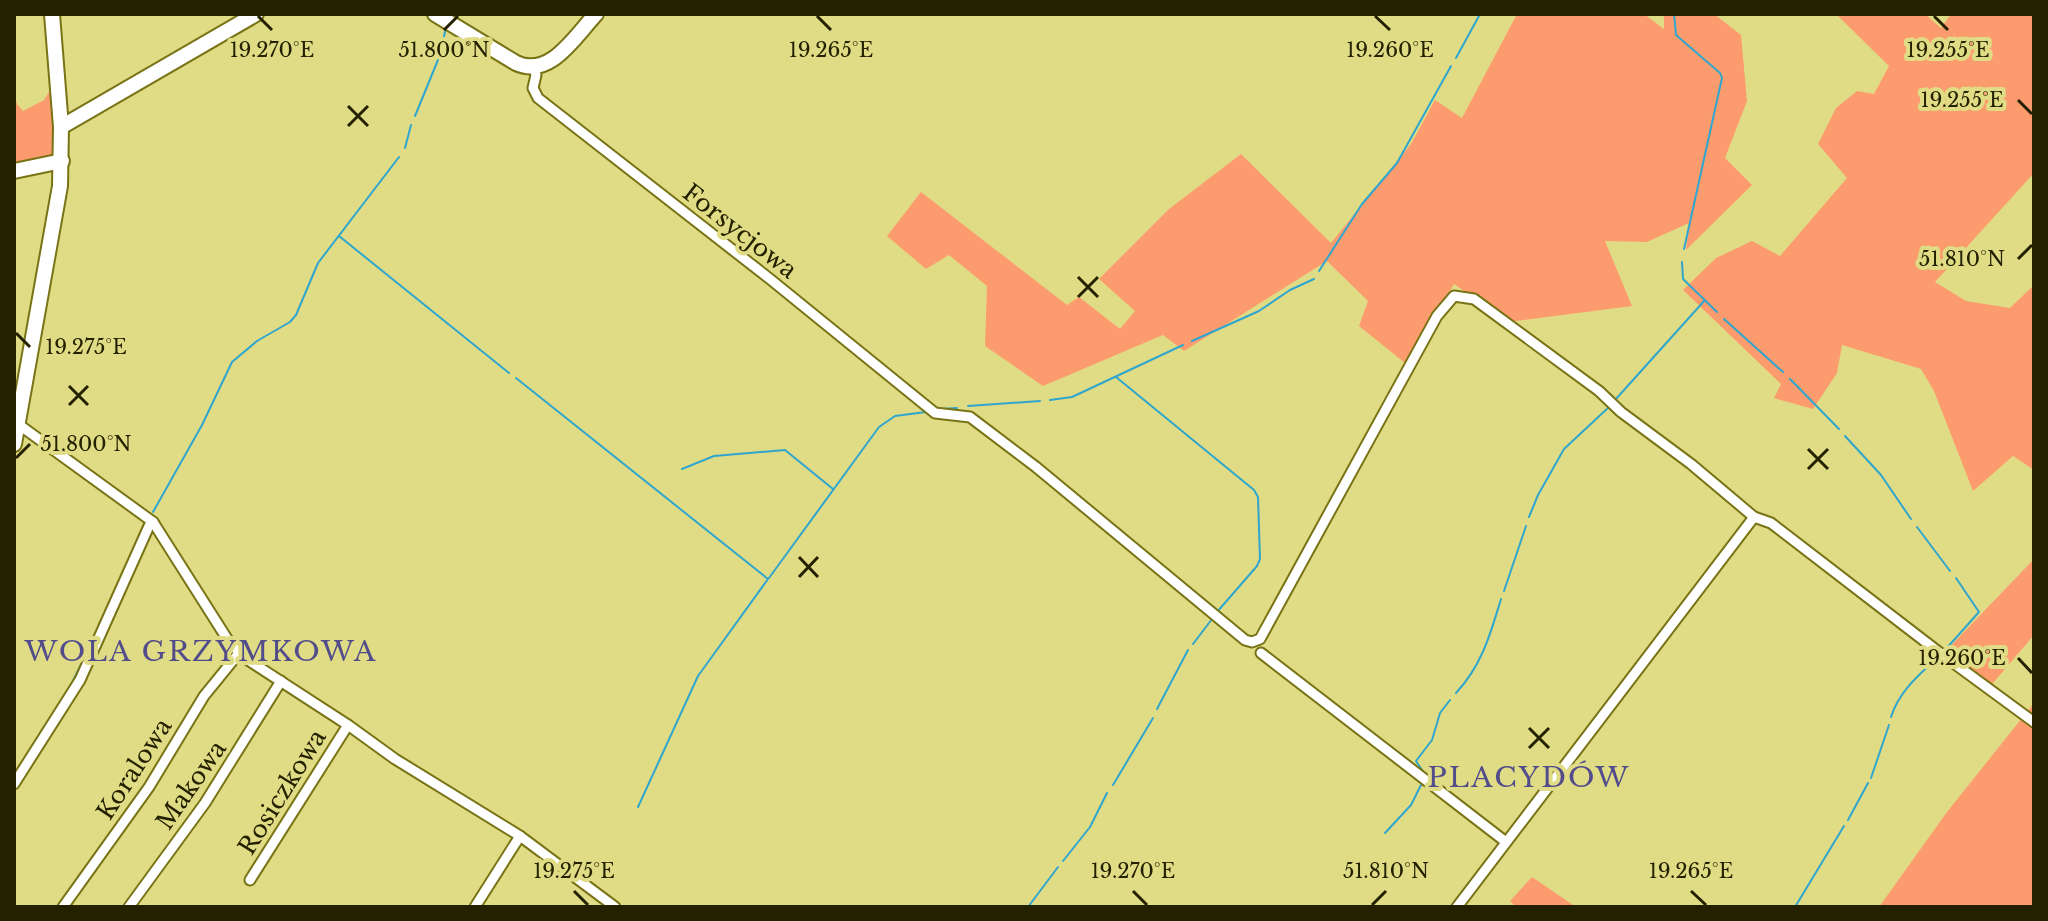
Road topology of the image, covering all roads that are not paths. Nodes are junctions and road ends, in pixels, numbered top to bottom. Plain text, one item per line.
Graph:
1 (52, 14) edge
2 (256, 14) edge
3 (435, 14) edge
4 (596, 14) edge
5 (534, 68) junction
6 (61, 127) junction
7 (62, 161) junction
8 (14, 171) edge
9 (18, 424) junction
10 (14, 444) edge
11 (1754, 517) junction
12 (153, 522) junction
13 (239, 653) junction
14 (1261, 653) dead end
15 (281, 681) junction
16 (2034, 722) edge
17 (348, 725) junction
18 (14, 784) edge
19 (520, 836) junction
20 (1506, 842) junction
21 (250, 880) dead end
22 (63, 907) edge
23 (129, 907) edge
24 (475, 907) edge
25 (615, 907) edge
26 (1457, 907) edge

1 - 6 street
2 - 6 street
3 - 5 street
4 - 5 street
5 - 11 street, Forsycjowa
6 - 7 street
7 - 8 street
7 - 9 street
9 - 10 street
9 - 12 street
11 - 16 street
11 - 20 street
12 - 13 street
12 - 18 street
13 - 15 street
13 - 22 street, Koralowa
14 - 20 street
15 - 17 street
15 - 23 street, Makowa
17 - 19 street
17 - 21 street, Rosiczkowa
19 - 24 street
19 - 25 street
20 - 26 street

